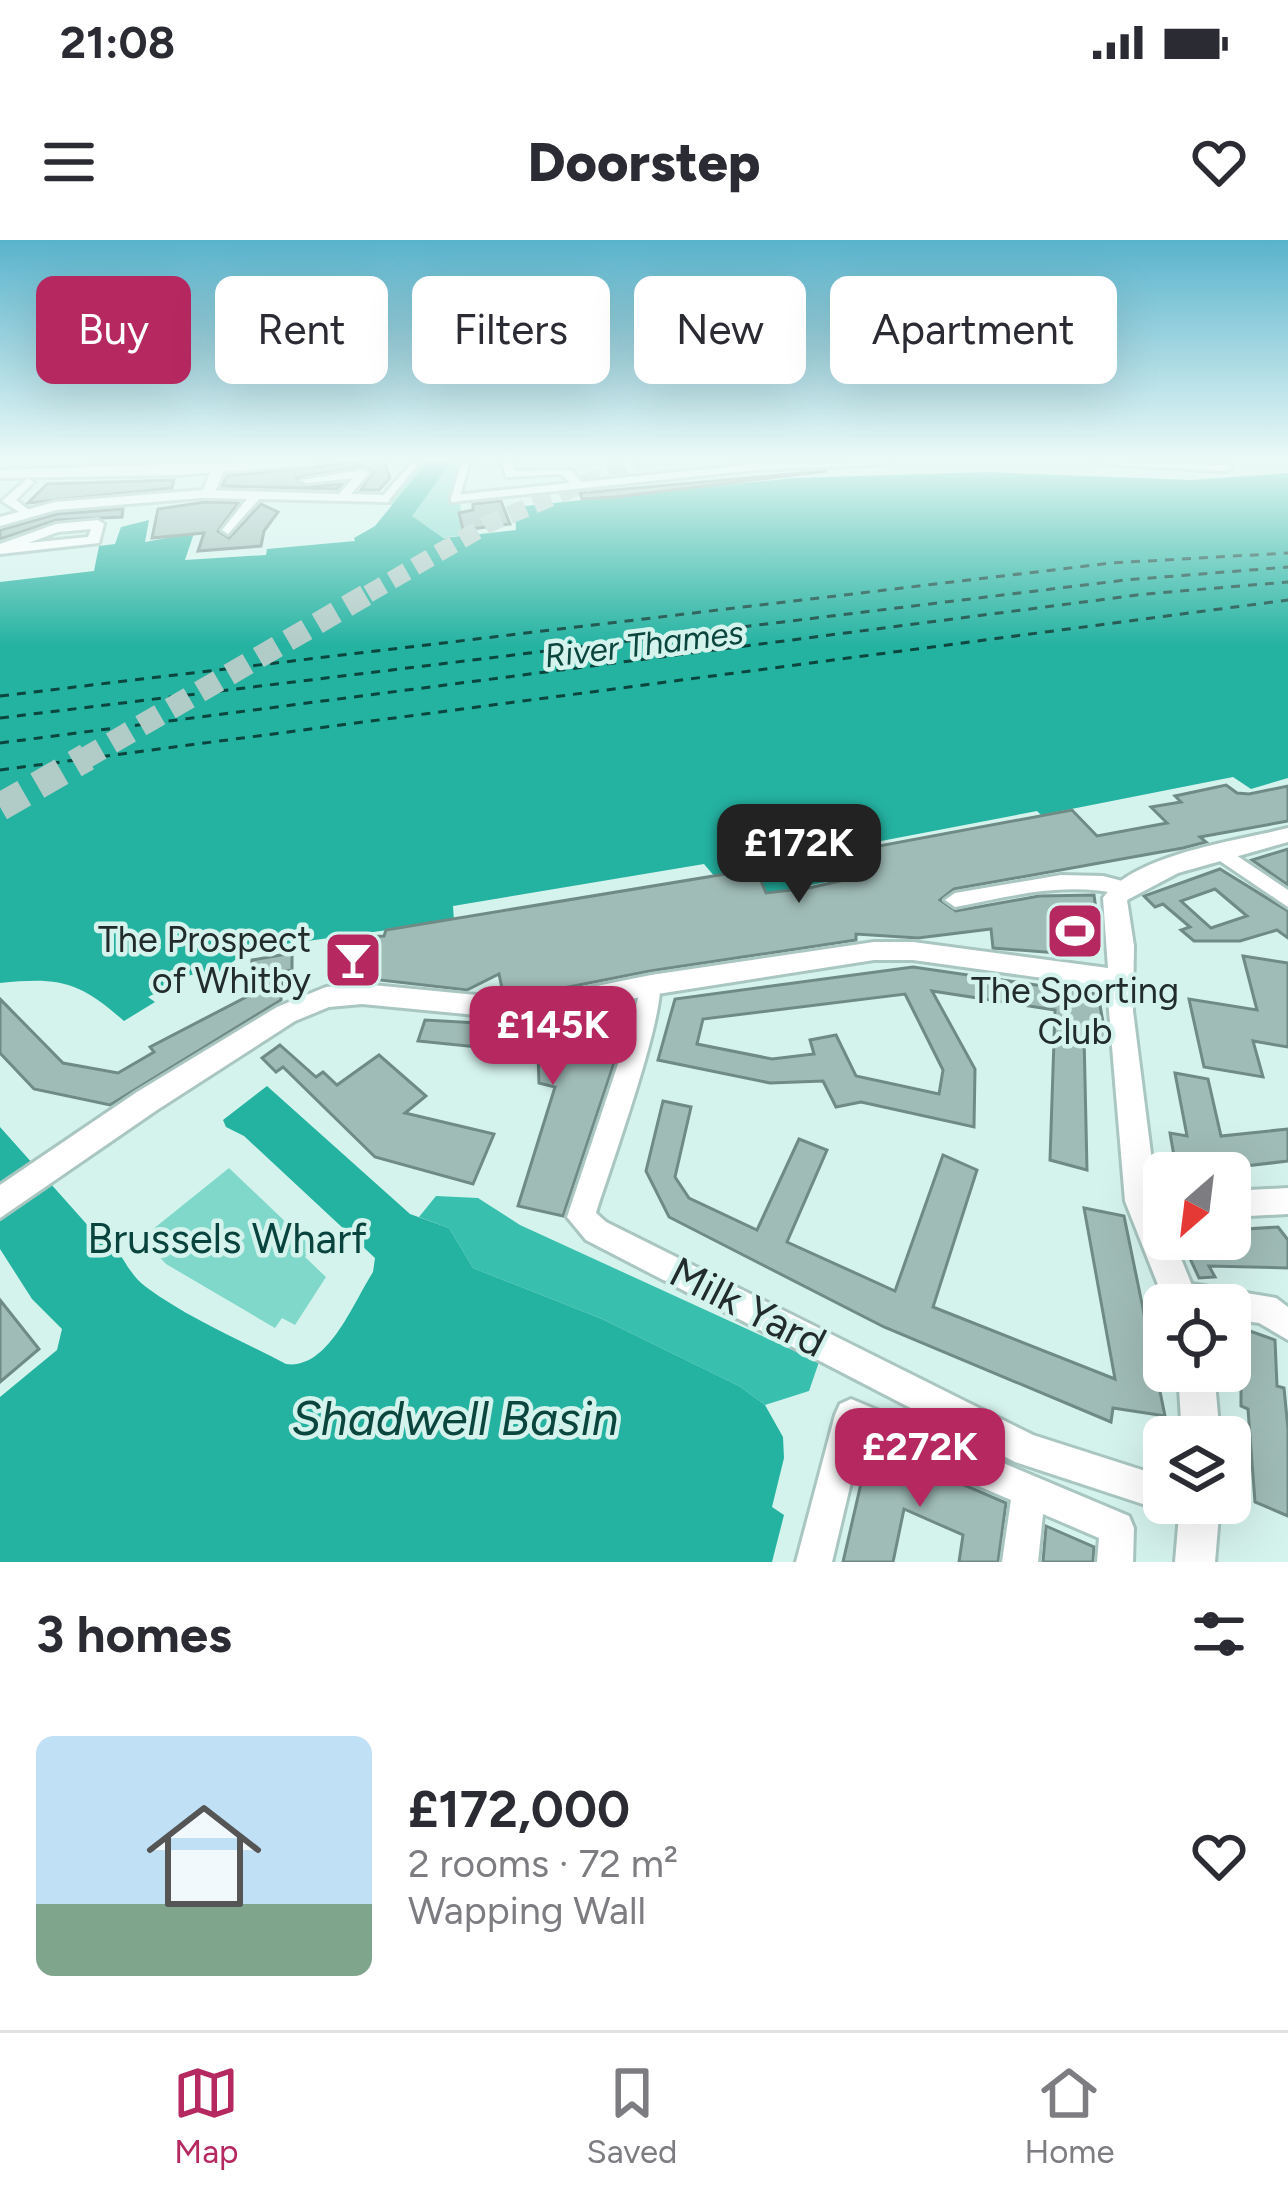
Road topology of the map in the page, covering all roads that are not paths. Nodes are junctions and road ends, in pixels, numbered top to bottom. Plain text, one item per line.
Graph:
1 (111, 523) edge
2 (234, 523) edge
3 (228, 530) dead end
4 (0, 550) edge
5 (1288, 836) edge
6 (1224, 854) junction
7 (1123, 888) junction
8 (956, 900) dead end
9 (1288, 900) edge
10 (1119, 979) junction
11 (651, 985) junction
12 (1145, 1152) edge
13 (1288, 1202) edge
14 (0, 1203) edge
15 (1251, 1203) edge
16 (1251, 1308) edge
17 (1288, 1325) edge
18 (1143, 1487) edge
19 (1029, 1490) junction
20 (1195, 1524) edge
21 (1203, 1558) edge
22 (814, 1562) edge
23 (1020, 1562) edge
24 (1115, 1562) edge

1 - 4 street
2 - 3 street
5 - 6 street
6 - 7 street
6 - 9 street
7 - 8 street
7 - 10 street
10 - 11 street
10 - 12 street
11 - 14 street
11 - 18 street, Milk Yard
13 - 15 street
16 - 17 street
19 - 22 street
19 - 23 street
19 - 24 street
20 - 21 street

